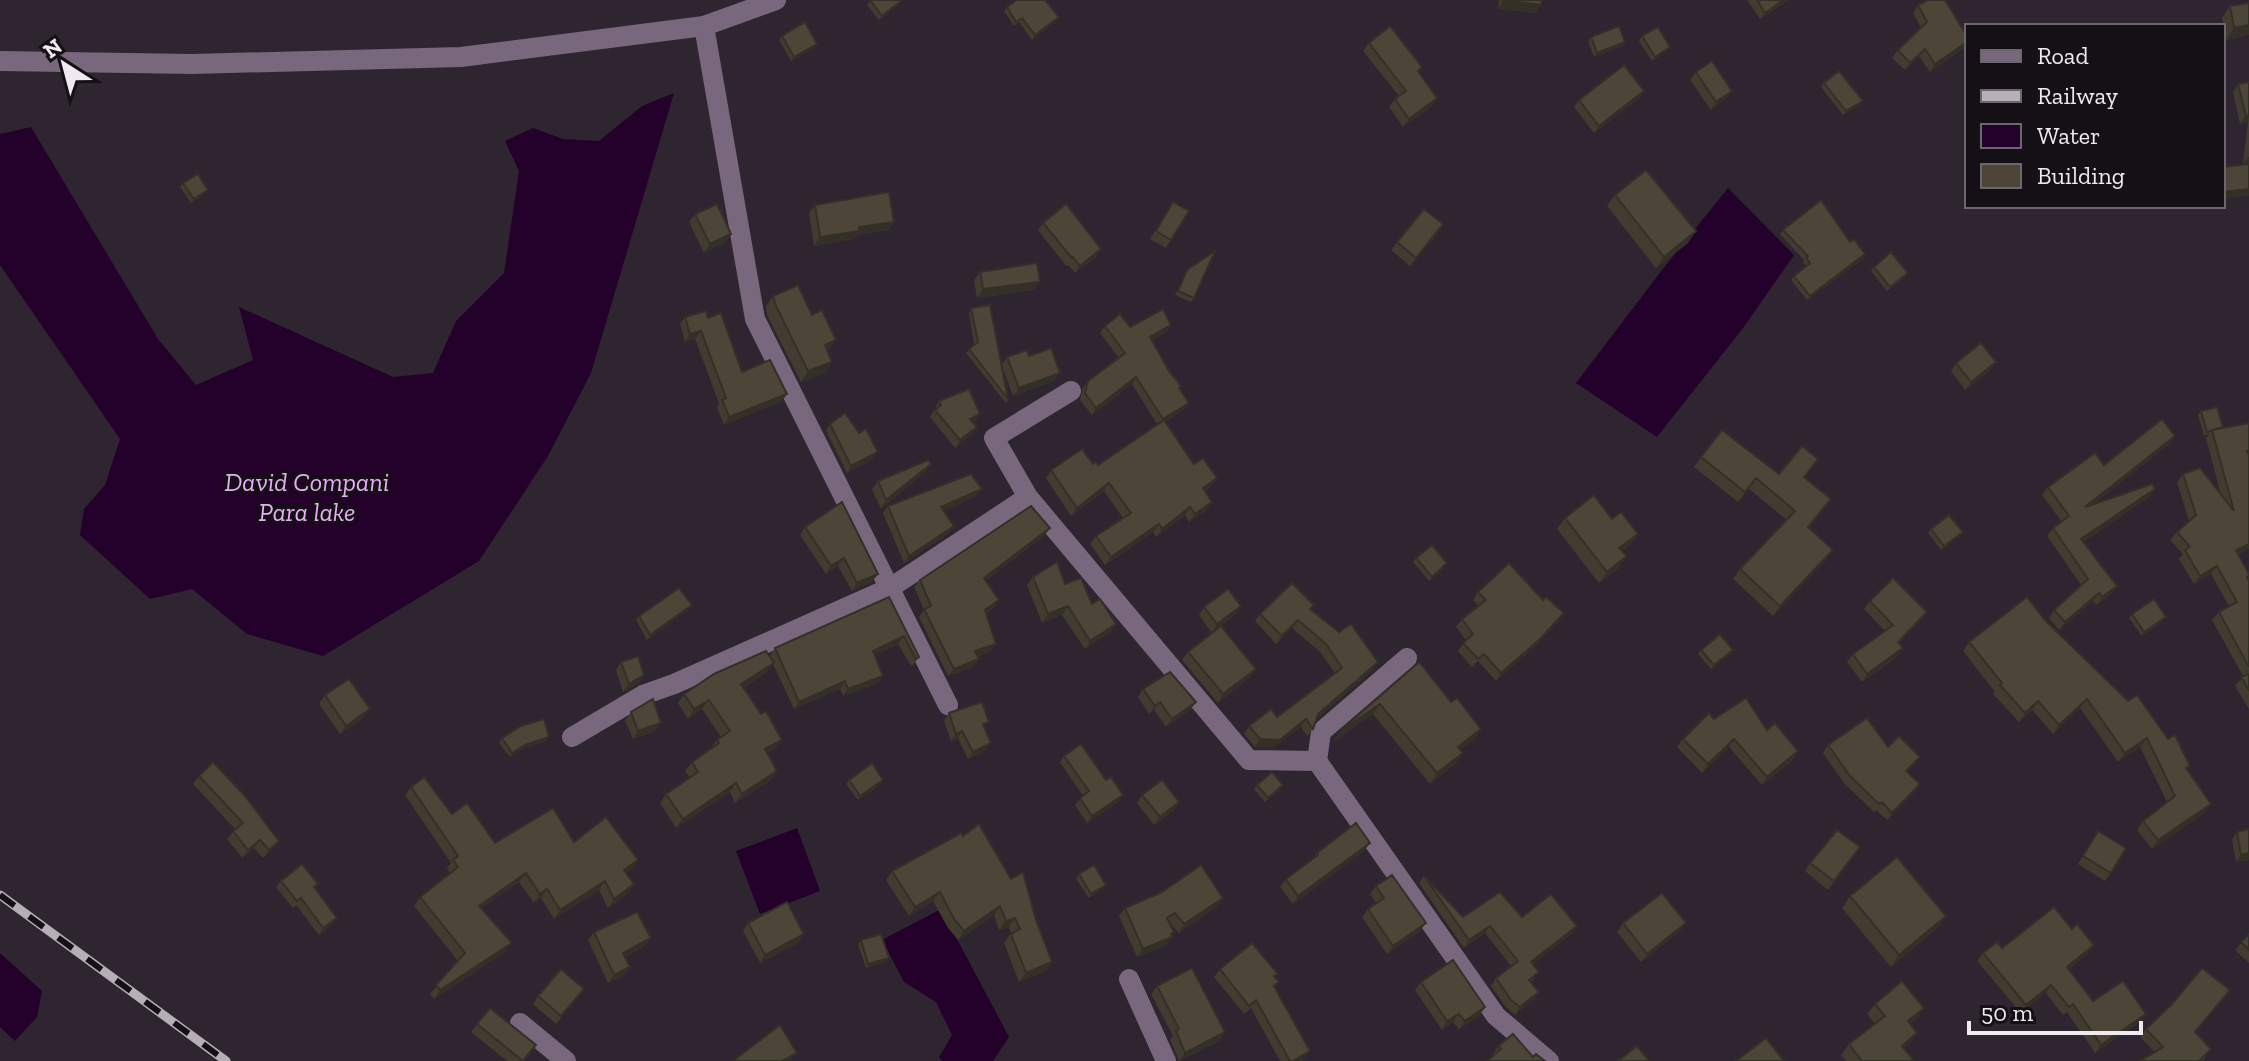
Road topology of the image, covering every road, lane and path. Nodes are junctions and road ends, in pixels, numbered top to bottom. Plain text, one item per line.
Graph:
1 (776, 0) edge
2 (704, 26) junction
3 (0, 61) edge
4 (1071, 391) dead end
5 (1028, 497) junction
6 (890, 588) junction
7 (1407, 658) dead end
8 (948, 705) dead end
9 (572, 737) dead end
10 (1317, 761) junction
11 (1129, 979) dead end
12 (520, 1023) dead end
13 (566, 1061) edge
14 (1166, 1061) edge
15 (1549, 1061) edge

1 - 2 street
2 - 3 street
2 - 6 street
4 - 5 street
5 - 6 street
5 - 10 street
6 - 8 street
6 - 9 street
7 - 10 street
10 - 15 street
11 - 14 street
12 - 13 street

